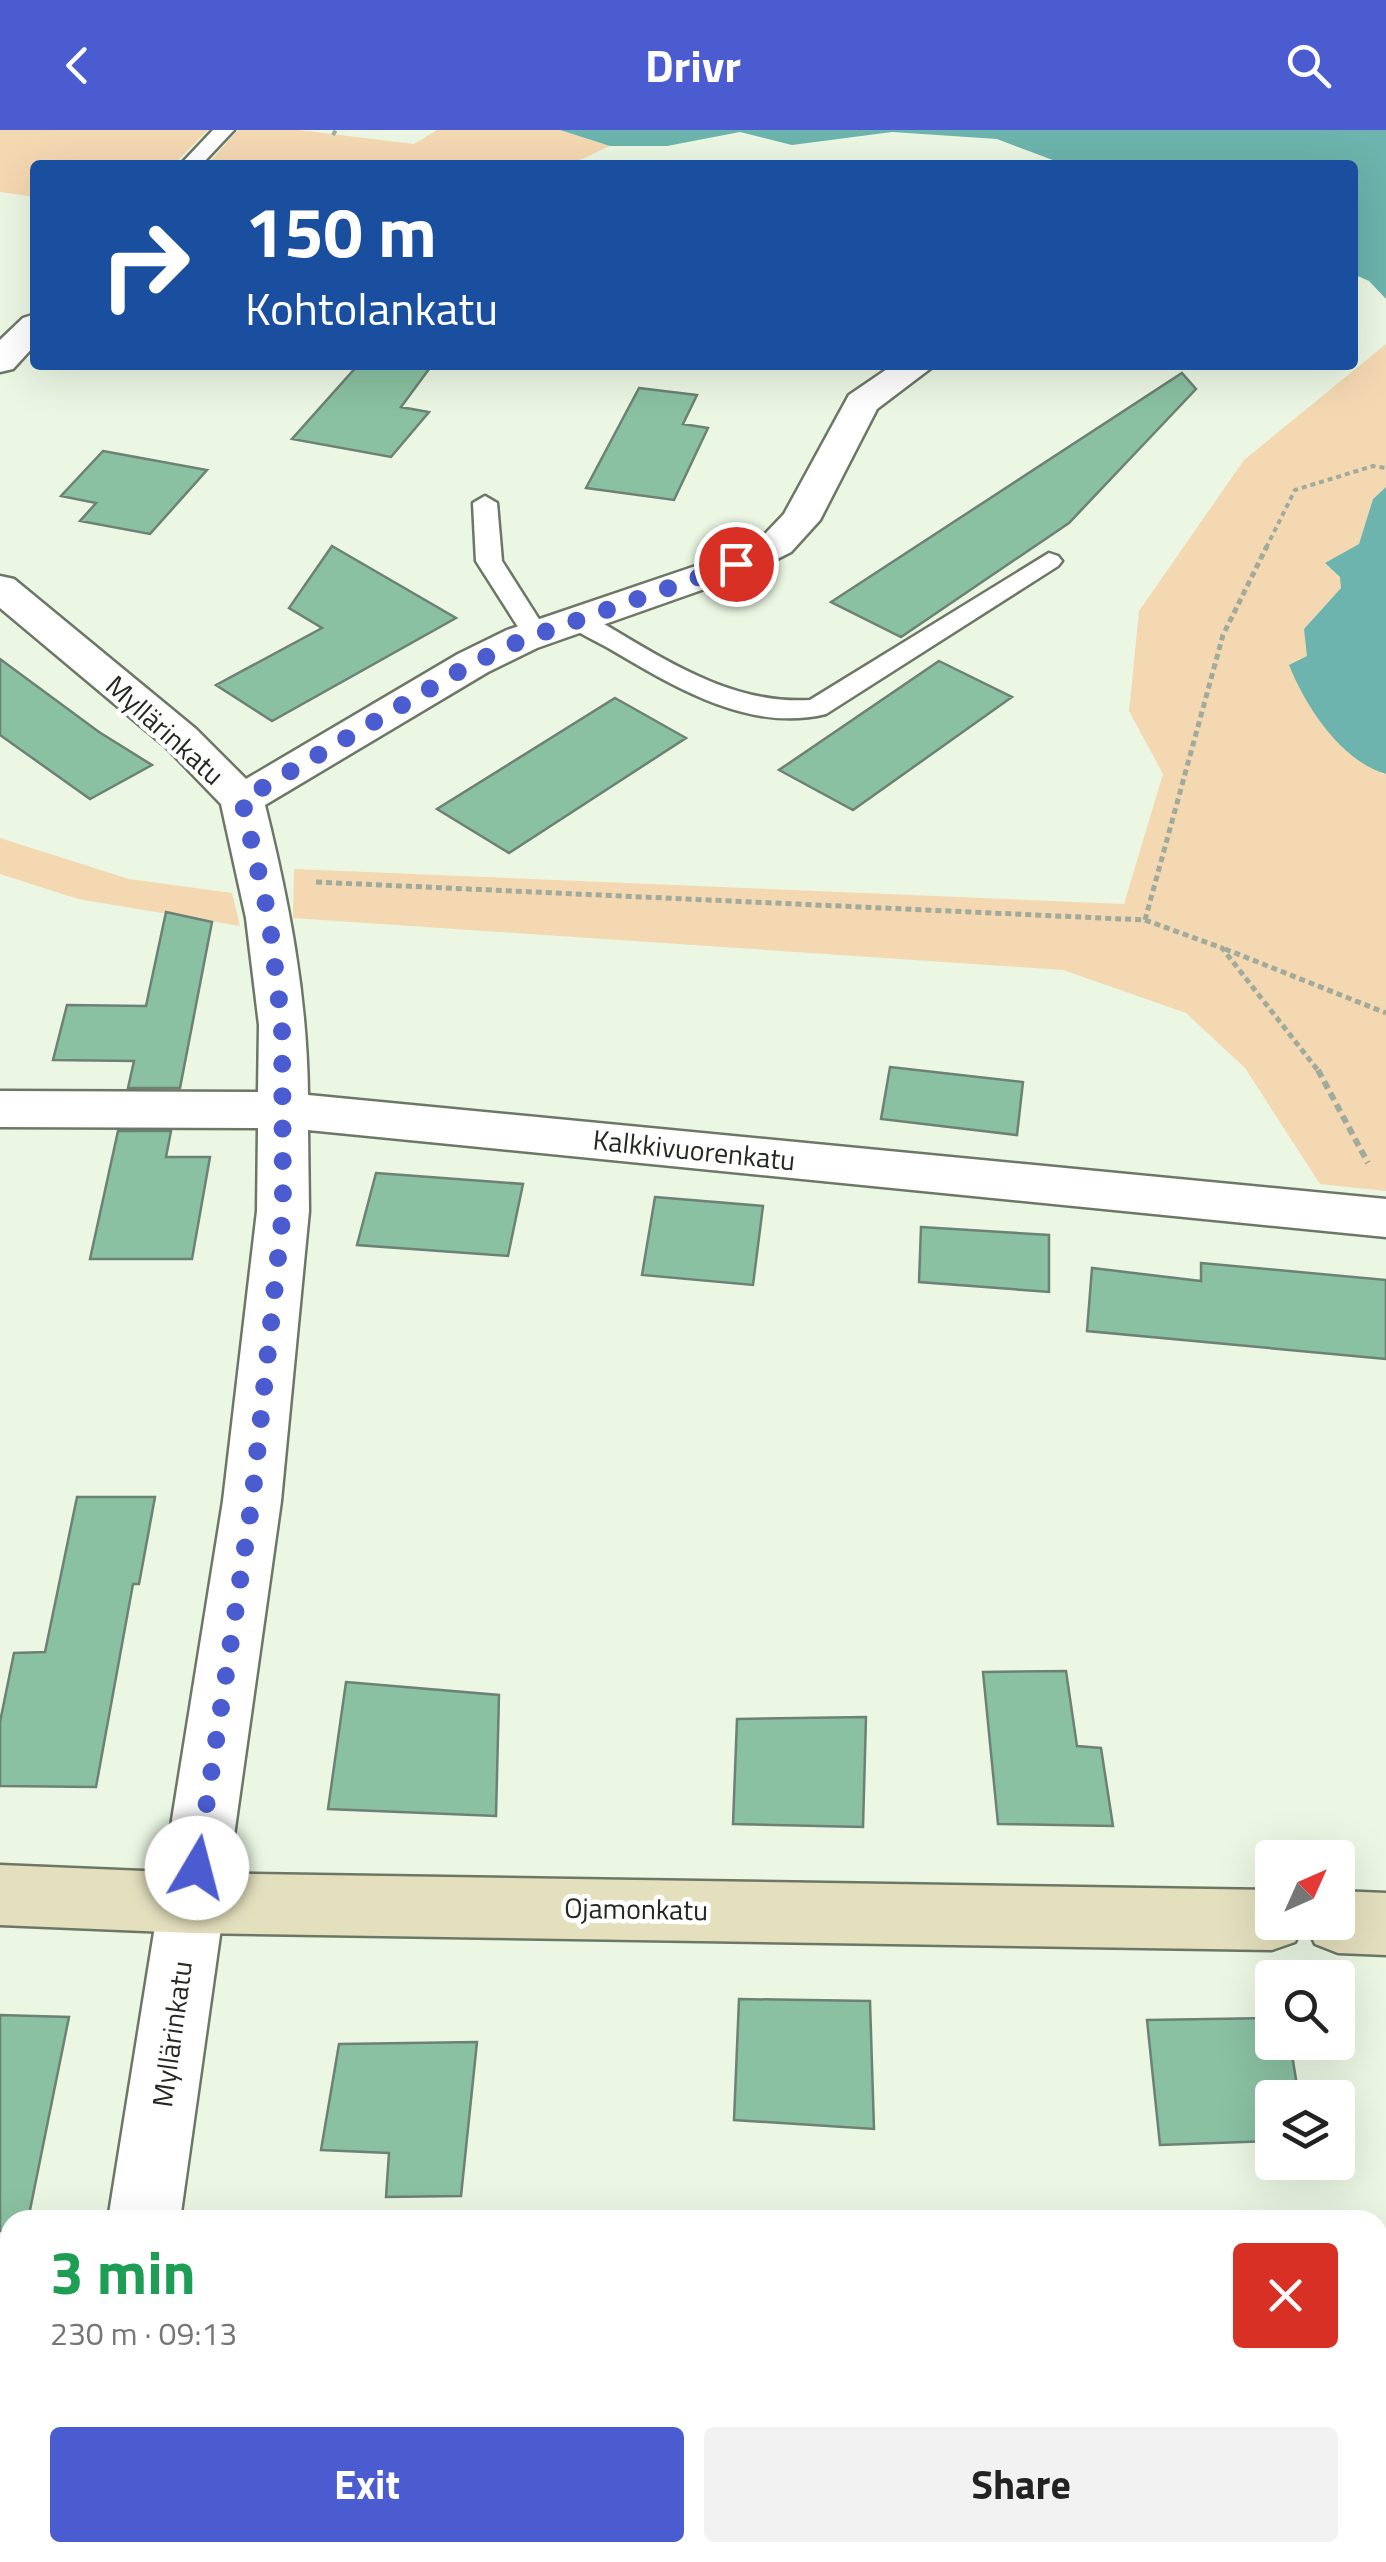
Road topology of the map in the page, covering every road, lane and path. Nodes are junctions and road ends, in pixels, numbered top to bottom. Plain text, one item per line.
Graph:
1 (224, 130) edge
2 (195, 160) edge
3 (30, 330) edge
4 (0, 361) edge
5 (910, 370) edge
6 (1386, 468) edge
7 (485, 503) dead end
8 (1049, 561) dead end
9 (0, 588) edge
10 (578, 620) junction
11 (536, 635) junction
12 (242, 800) junction
13 (260, 880) junction
14 (1145, 920) junction
15 (1222, 948) junction
16 (1386, 1013) edge
17 (0, 1109) edge
18 (282, 1110) junction
19 (1382, 1199) edge
20 (0, 1895) edge
21 (192, 1903) junction
22 (1255, 1920) edge
23 (1355, 1923) edge
24 (1386, 1924) edge
25 (146, 2210) edge

1 - 2 lane
3 - 4 street
5 - 10 street
6 - 14 path
7 - 11 lane
8 - 10 lane
9 - 12 street, Myllärinkatu
10 - 11 street
11 - 12 street
12 - 13 street, Myllärinkatu
13 - 14 path
13 - 18 street, Myllärinkatu
14 - 15 path
15 - 16 path
15 - 19 path
17 - 18 street, Kalkkivuorenkatu
18 - 19 street, Kalkkivuorenkatu
18 - 21 street, Myllärinkatu
20 - 21 street, Ojamonkatu
21 - 22 street, Ojamonkatu
21 - 25 street, Myllärinkatu
23 - 24 street

